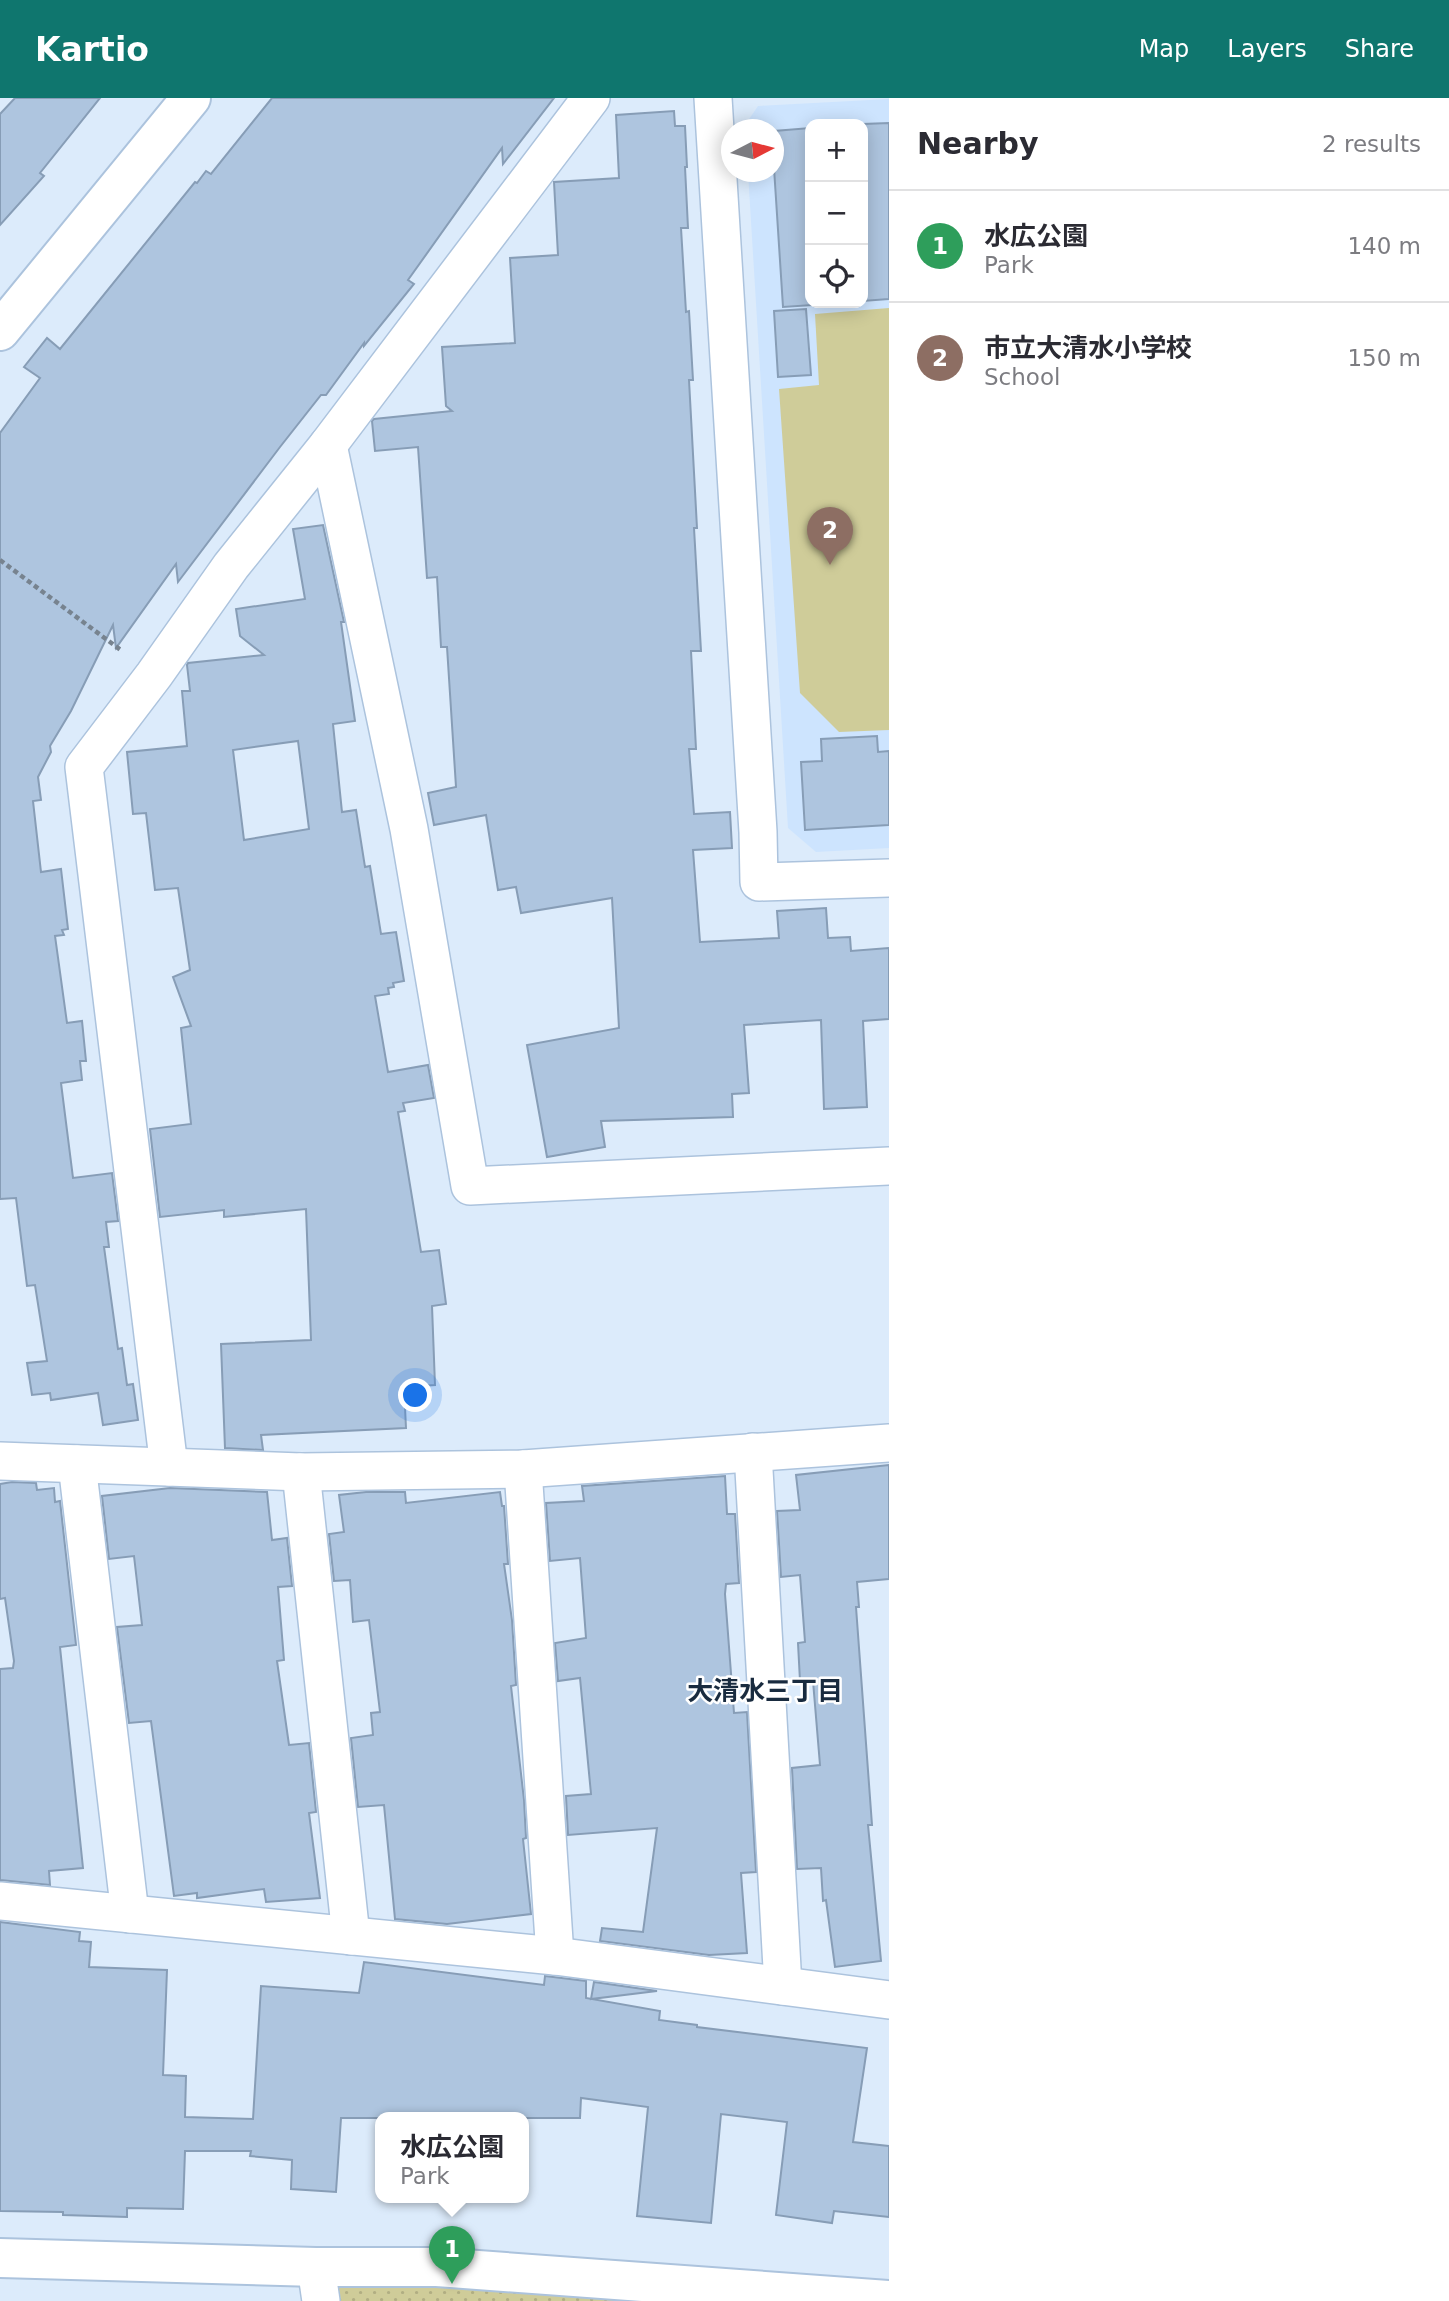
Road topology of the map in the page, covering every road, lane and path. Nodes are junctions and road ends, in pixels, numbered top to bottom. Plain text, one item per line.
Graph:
1 (191, 98) edge
2 (591, 98) edge
3 (713, 98) edge
4 (0, 331) edge
5 (328, 445) junction
6 (0, 560) edge
7 (154, 675) junction
8 (889, 878) edge
9 (889, 1167) edge
10 (889, 1443) edge
11 (753, 1452) junction
12 (0, 1461) edge
13 (77, 1464) junction
14 (169, 1467) junction
15 (523, 1469) junction
16 (301, 1472) junction
17 (0, 1901) edge
18 (130, 1914) junction
19 (351, 1936) junction
20 (555, 1955) junction
21 (783, 1986) junction
22 (889, 2000) edge
23 (0, 2258) edge
24 (319, 2284) edge
25 (889, 2300) edge

1 - 4 street
2 - 5 street
3 - 8 street
5 - 7 street
5 - 9 street
6 - 7 path
7 - 14 street
10 - 11 street
11 - 15 street
11 - 21 street
12 - 13 street
13 - 14 street
13 - 18 street
14 - 16 street
15 - 16 street
15 - 20 street
16 - 19 street
17 - 18 street
18 - 19 street
19 - 20 street
20 - 21 street
21 - 22 street
23 - 24 street
24 - 25 street

